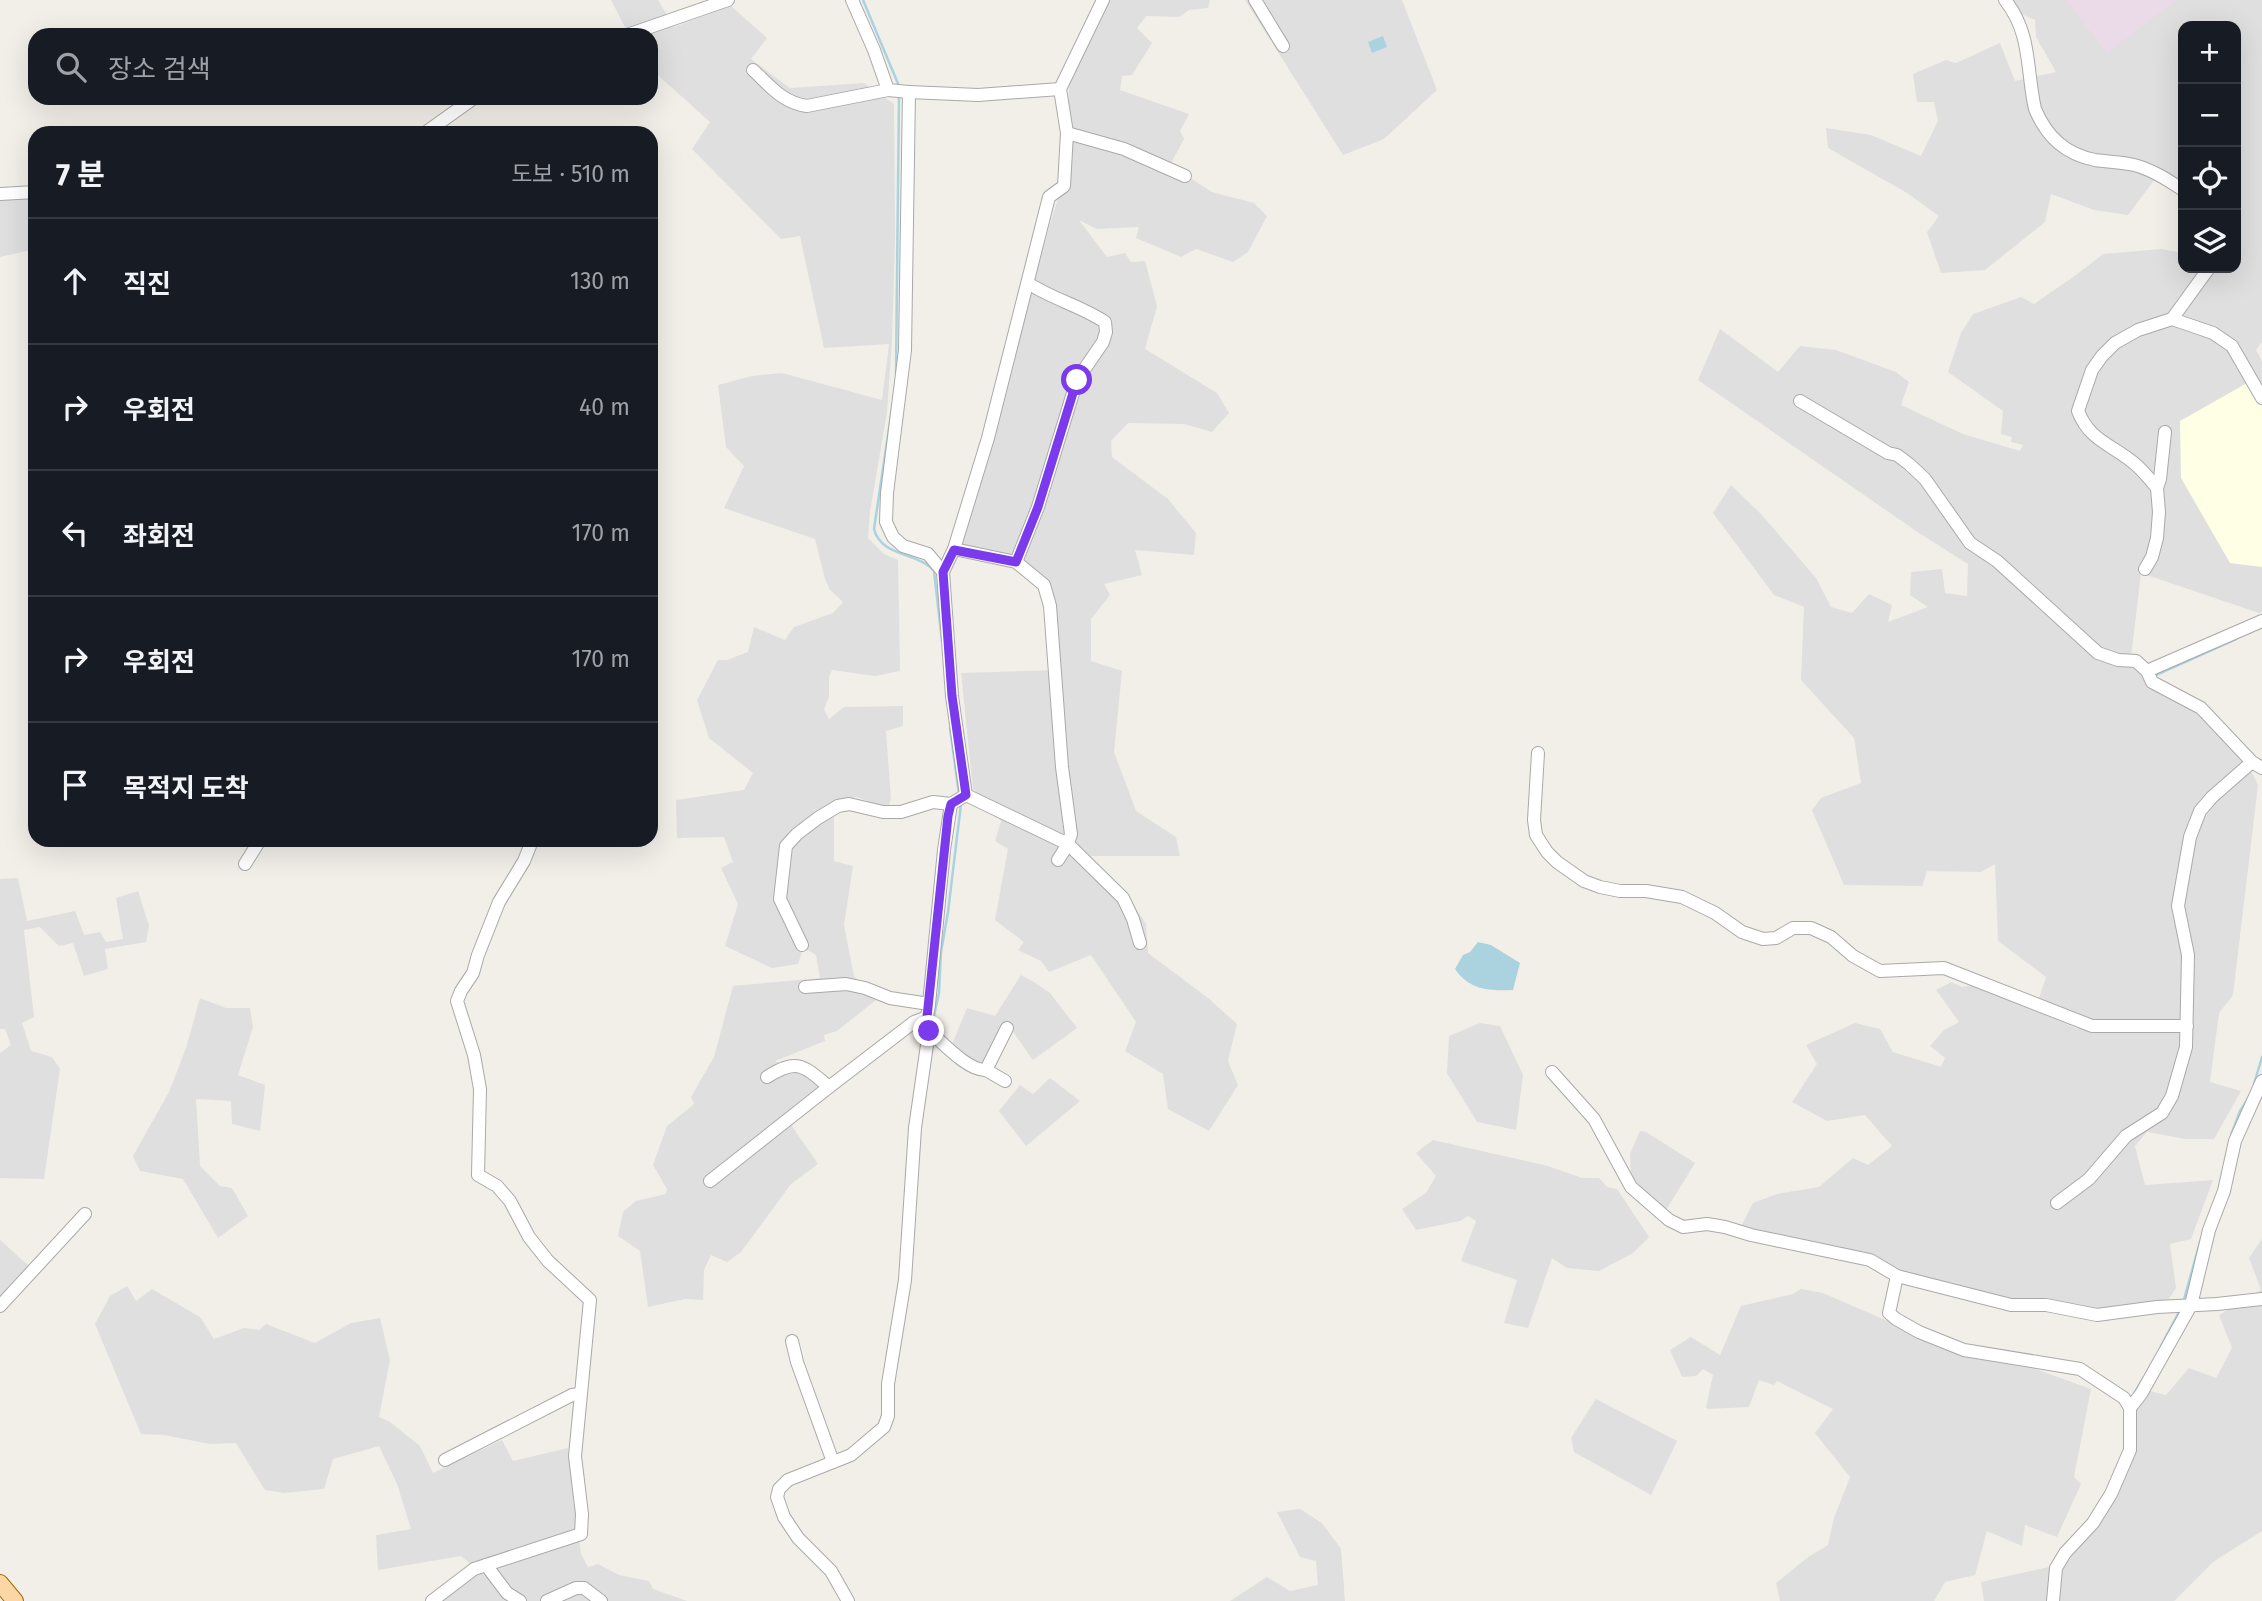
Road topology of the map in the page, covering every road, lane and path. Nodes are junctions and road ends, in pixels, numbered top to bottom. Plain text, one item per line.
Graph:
1 (728, 0) edge
2 (852, 0) edge
3 (1103, 0) edge
4 (1255, 0) edge
5 (2005, 0) edge
6 (647, 28) edge
7 (1283, 46) dead end
8 (753, 70) dead end
9 (1060, 89) junction
10 (898, 91) junction
11 (464, 105) edge
12 (435, 126) edge
13 (1067, 134) junction
14 (1185, 176) dead end
15 (2178, 187) edge
16 (28, 192) edge
17 (0, 194) edge
18 (2204, 273) edge
19 (1028, 283) junction
20 (2172, 319) junction
21 (2262, 398) edge
22 (1800, 401) dead end
23 (2165, 432) dead end
24 (2157, 488) junction
25 (954, 550) junction
26 (1016, 562) junction
27 (2145, 569) dead end
28 (943, 572) junction
29 (2262, 621) edge
30 (2147, 671) junction
31 (1538, 753) dead end
32 (2257, 765) edge
33 (959, 799) junction
34 (1068, 844) junction
35 (255, 847) edge
36 (530, 847) edge
37 (1058, 860) dead end
38 (244, 864) dead end
39 (1140, 943) dead end
40 (802, 945) dead end
41 (805, 987) dead end
42 (928, 1010) junction
43 (2187, 1026) junction
44 (1007, 1028) dead end
45 (929, 1031) junction
46 (986, 1070) junction
47 (1552, 1072) dead end
48 (767, 1077) dead end
49 (1005, 1081) dead end
50 (2262, 1081) edge
51 (828, 1087) junction
52 (710, 1181) dead end
53 (2057, 1203) dead end
54 (85, 1214) dead end
55 (1897, 1276) junction
56 (2262, 1299) edge
57 (2191, 1305) junction
58 (0, 1306) edge
59 (792, 1341) dead end
60 (580, 1394) junction
61 (2130, 1408) junction
62 (445, 1461) dead end
63 (833, 1462) junction
64 (486, 1565) junction
65 (0, 1583) edge
66 (15, 1601) edge
67 (432, 1601) edge
68 (520, 1601) edge
69 (547, 1601) edge
70 (601, 1601) edge
71 (848, 1601) edge
72 (2053, 1601) edge

1 - 6 street
2 - 10 street
3 - 9 street
4 - 7 street
5 - 15 street
8 - 10 street
9 - 10 street
9 - 13 street
10 - 28 street
11 - 12 street
13 - 14 street
13 - 19 street
16 - 17 street
18 - 20 street
19 - 25 street
19 - 26 street
20 - 21 street
20 - 24 street
22 - 30 street
23 - 24 street
24 - 27 street
25 - 26 street
25 - 28 street
26 - 34 street
28 - 33 street
29 - 30 street
30 - 32 street
31 - 43 street
32 - 43 street
33 - 34 street
33 - 40 street
33 - 42 street
34 - 37 street
34 - 39 street
35 - 38 street
36 - 60 street
41 - 42 street
42 - 45 street
42 - 51 street
43 - 53 street
44 - 46 street
45 - 46 street
45 - 63 street
46 - 49 street
47 - 55 street
48 - 51 street
50 - 57 street
51 - 52 street
54 - 58 street
55 - 57 street
55 - 61 street
56 - 57 street
57 - 61 street
59 - 63 street
60 - 62 street
60 - 64 street
61 - 72 street
63 - 71 street
64 - 67 street
64 - 68 street
65 - 66 main road
69 - 70 street

